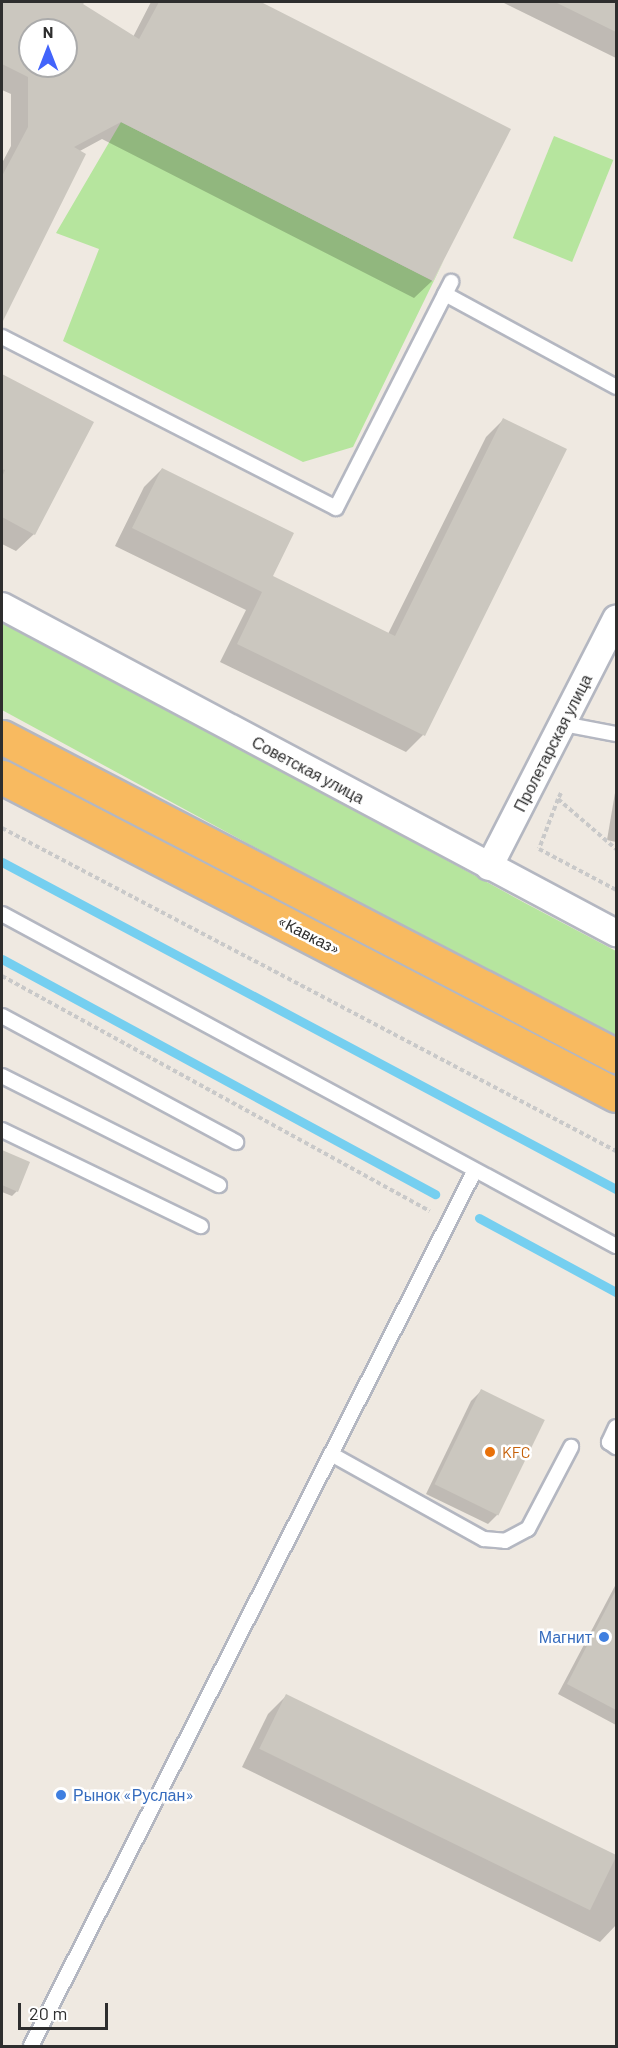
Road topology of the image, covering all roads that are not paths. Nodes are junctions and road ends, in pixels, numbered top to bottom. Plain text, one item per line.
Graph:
1 (2, 337) edge
2 (616, 387) edge
3 (2, 606) edge
4 (616, 619) edge
5 (563, 724) junction
6 (616, 734) edge
7 (2, 737) edge
8 (2, 777) edge
9 (489, 867) junction
10 (2, 914) edge
11 (616, 933) edge
12 (2, 1016) edge
13 (616, 1056) edge
14 (2, 1076) edge
15 (616, 1095) edge
16 (2, 1130) edge
17 (236, 1142) dead end
18 (475, 1170) junction
19 (219, 1185) dead end
20 (201, 1227) dead end
21 (616, 1246) edge
22 (616, 1427) edge
23 (571, 1447) dead end
24 (616, 1447) edge
25 (331, 1454) junction
26 (32, 2046) edge

1 - 2 lane
3 - 9 street, Советская улица
4 - 5 street, Пролетарская улица
5 - 6 lane
5 - 9 street, Пролетарская улица
7 - 13 highway
8 - 15 highway, «Кавказ»
9 - 11 street, Советская улица
10 - 18 lane
12 - 17 lane
14 - 19 lane
16 - 20 lane
18 - 21 lane
18 - 25 lane
22 - 24 lane
23 - 25 lane
25 - 26 lane

